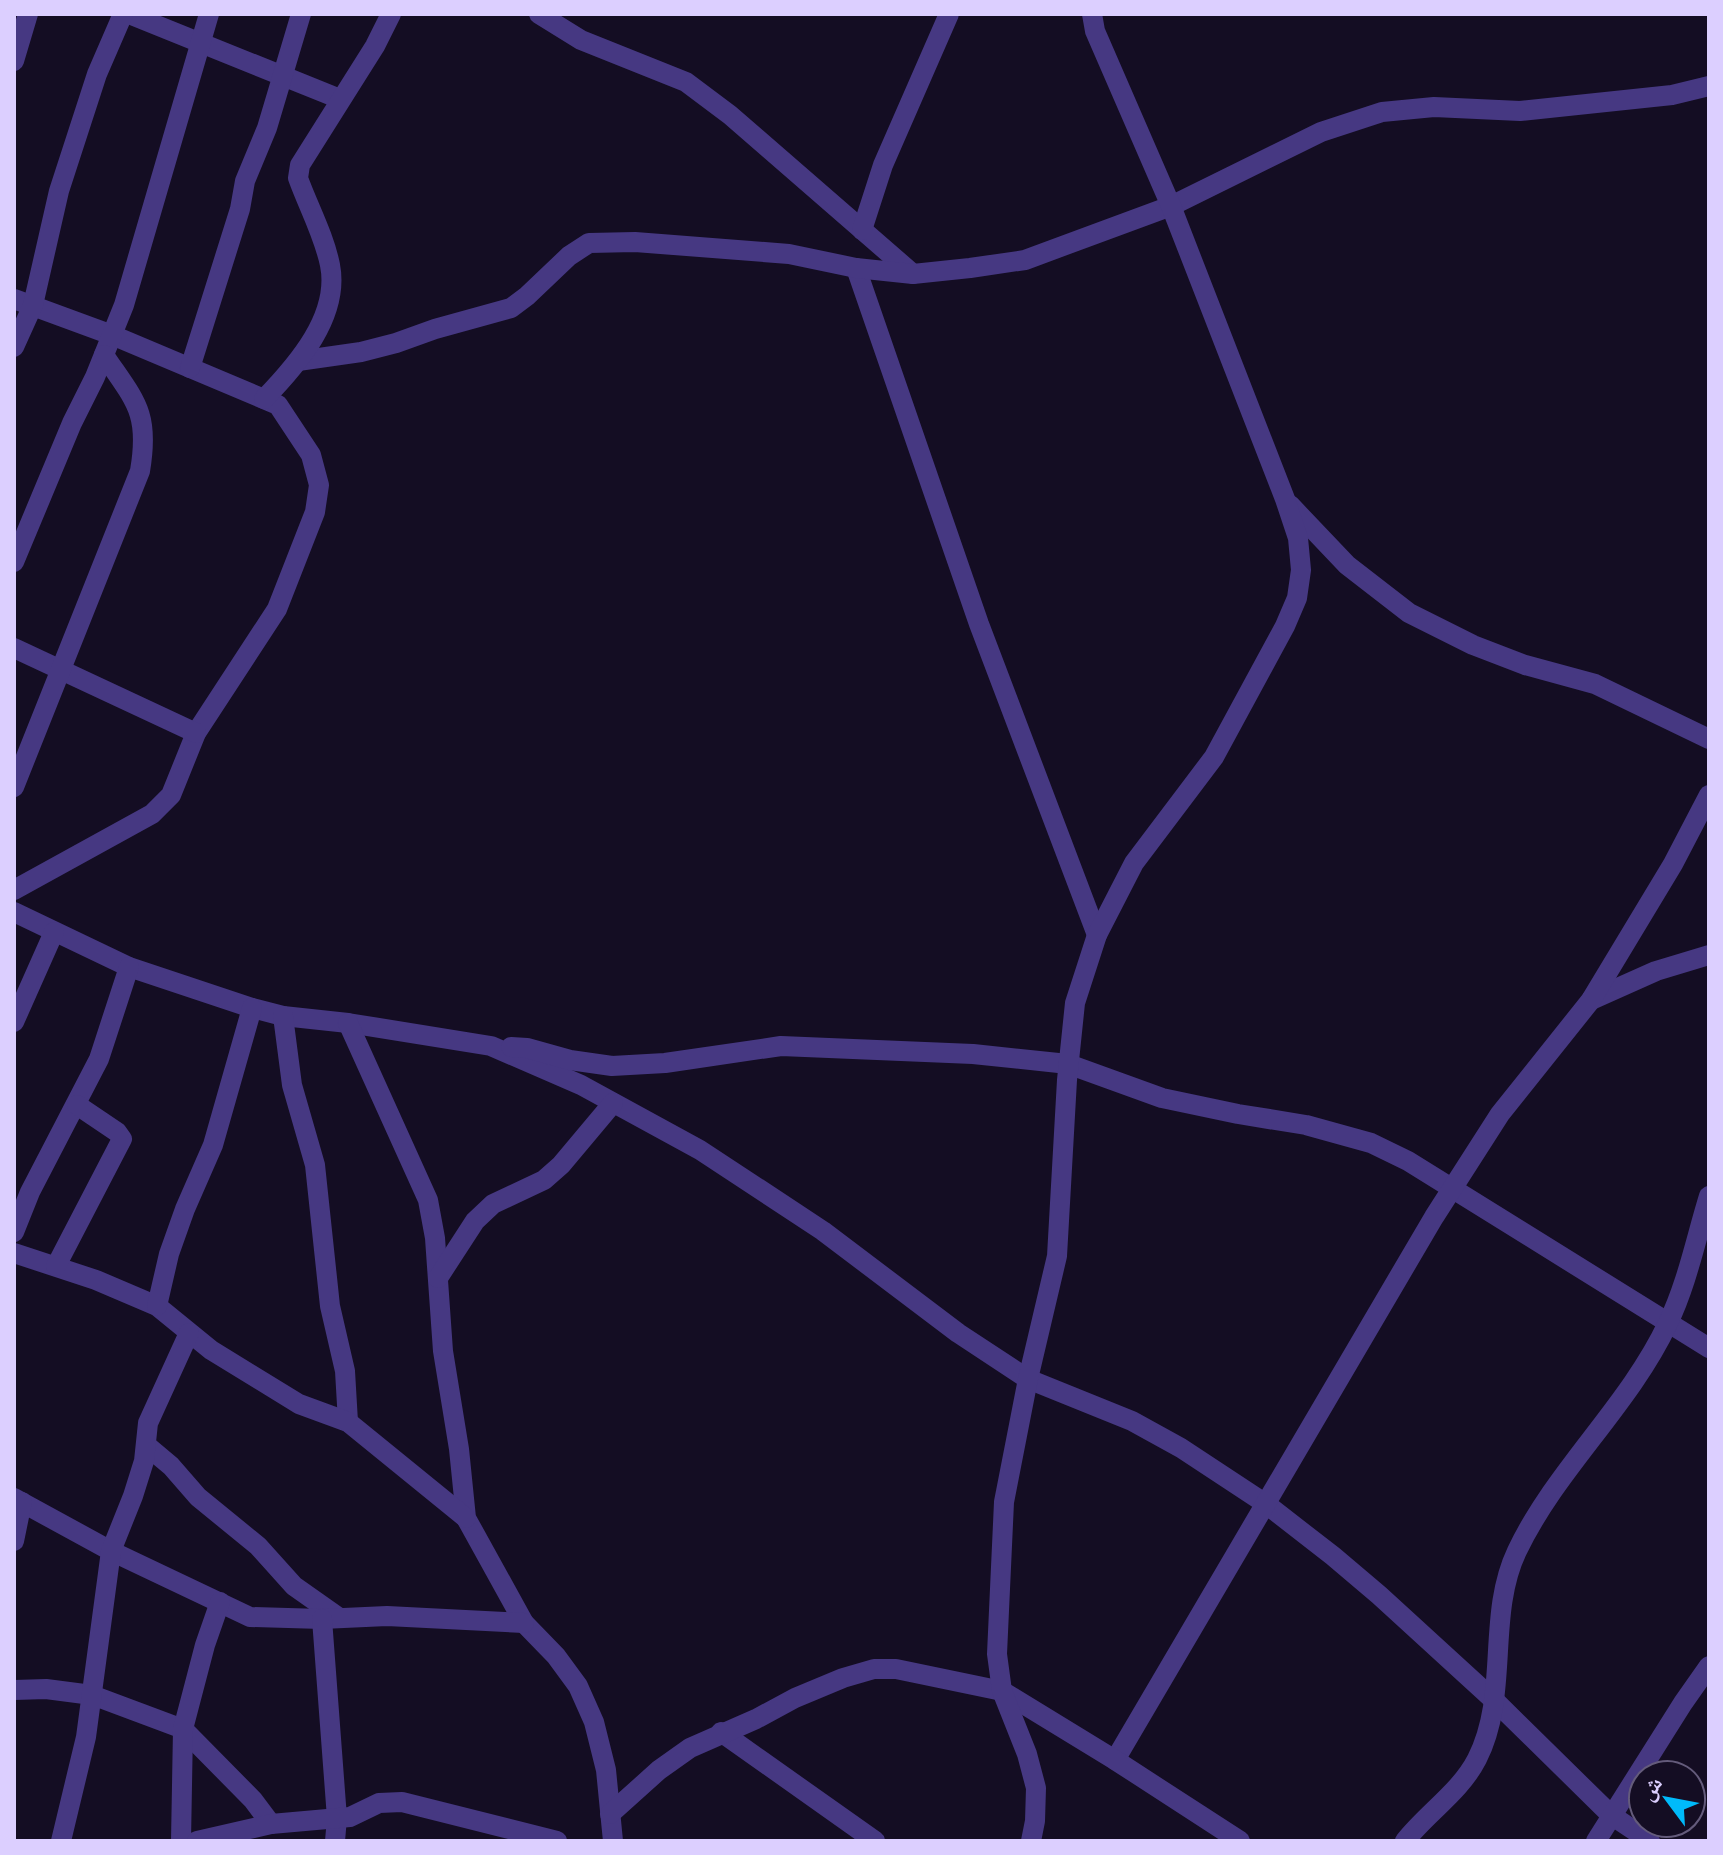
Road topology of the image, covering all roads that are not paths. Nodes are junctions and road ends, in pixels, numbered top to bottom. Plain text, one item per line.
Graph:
1 (28, 14) edge
2 (123, 14) edge
3 (129, 14) edge
4 (209, 14) edge
5 (301, 14) edge
6 (391, 14) edge
7 (539, 14) edge
8 (949, 14) edge
9 (1092, 14) edge
10 (200, 43) junction
11 (14, 61) edge
12 (281, 76) junction
13 (1709, 86) edge
14 (340, 99) junction
15 (1171, 206) junction
16 (862, 230) junction
17 (856, 268) junction
18 (913, 274) junction
19 (23, 302) edge
20 (108, 345) junction
21 (14, 347) edge
22 (298, 361) junction
23 (190, 368) junction
24 (264, 399) junction
25 (1285, 499) junction
26 (14, 562) edge
27 (14, 648) edge
28 (60, 671) junction
29 (196, 733) junction
30 (1709, 739) edge
31 (14, 787) edge
32 (1709, 795) edge
33 (14, 890) edge
34 (14, 912) edge
35 (54, 932) junction
36 (1097, 935) junction
37 (1709, 955) edge
38 (129, 967) junction
39 (1591, 1000) junction
40 (252, 1008) junction
41 (283, 1016) junction
42 (14, 1022) edge
43 (348, 1023) junction
44 (491, 1046) junction
45 (1068, 1064) junction
46 (613, 1103) junction
47 (77, 1105) junction
48 (1451, 1189) junction
49 (1709, 1196) edge
50 (14, 1232) edge
51 (14, 1253) edge
52 (56, 1266) junction
53 (438, 1278) junction
54 (157, 1306) junction
55 (1668, 1323) junction
56 (189, 1333) junction
57 (1709, 1348) edge
58 (1028, 1379) junction
59 (348, 1422) junction
60 (146, 1445) junction
61 (18, 1500) edge
62 (1266, 1504) junction
63 (466, 1518) junction
64 (14, 1541) edge
65 (111, 1551) junction
66 (220, 1602) junction
67 (330, 1618) junction
68 (524, 1623) junction
69 (1709, 1666) edge
70 (14, 1690) edge
71 (1002, 1691) junction
72 (92, 1695) junction
73 (1496, 1702) junction
74 (183, 1729) junction
75 (721, 1732) junction
76 (1115, 1760) junction
77 (610, 1814) junction
78 (1611, 1815) junction
79 (337, 1818) junction
80 (271, 1824) junction
81 (61, 1841) edge
82 (181, 1841) edge
83 (197, 1841) edge
84 (335, 1841) edge
85 (557, 1841) edge
86 (613, 1841) edge
87 (875, 1841) edge
88 (1031, 1841) edge
89 (1240, 1841) edge
90 (1405, 1841) edge
91 (1596, 1841) edge
92 (1650, 1841) edge

1 - 11 street
2 - 19 street
3 - 10 street
4 - 10 street
5 - 12 street
6 - 14 street
7 - 16 street
8 - 16 street
9 - 15 street
10 - 12 street
10 - 20 street
12 - 14 street
12 - 23 street
13 - 15 street
14 - 22 street
15 - 18 street
15 - 25 street
16 - 18 street
17 - 18 street
17 - 22 street
17 - 36 street
19 - 20 street
19 - 21 street
20 - 23 street
20 - 26 street
20 - 28 street
22 - 24 street
23 - 24 street
24 - 29 street
25 - 30 street
25 - 36 street
27 - 28 street
28 - 29 street
28 - 31 street
29 - 33 street
32 - 39 street
34 - 35 street
35 - 38 street
35 - 42 street
36 - 45 street
37 - 39 street
38 - 40 street
38 - 47 street
39 - 48 street
40 - 41 street
40 - 54 street
41 - 43 street
41 - 59 street
43 - 44 street
43 - 53 street
44 - 45 street
44 - 46 street
45 - 48 street
45 - 58 street
46 - 53 street
46 - 58 street
47 - 50 street
47 - 52 street
48 - 55 street
48 - 62 street
49 - 55 street
51 - 52 street
52 - 54 street
53 - 63 street
54 - 56 street
55 - 57 street
55 - 73 street
56 - 59 street
56 - 60 street
58 - 62 street
58 - 71 street
59 - 63 street
60 - 65 street
60 - 67 street
61 - 64 street
61 - 65 street
62 - 73 street
62 - 76 street
63 - 68 street
65 - 66 street
65 - 72 street
66 - 67 street
66 - 74 street
67 - 68 street
67 - 79 street
68 - 77 street
69 - 78 street
70 - 72 street
71 - 75 street
71 - 76 street
71 - 88 street
72 - 74 street
72 - 81 street
73 - 78 street
73 - 90 street
74 - 80 street
74 - 82 street
75 - 77 street
75 - 87 street
76 - 89 street
77 - 86 street
78 - 91 street
78 - 92 street
79 - 80 street
79 - 84 street
79 - 85 street
80 - 83 street

